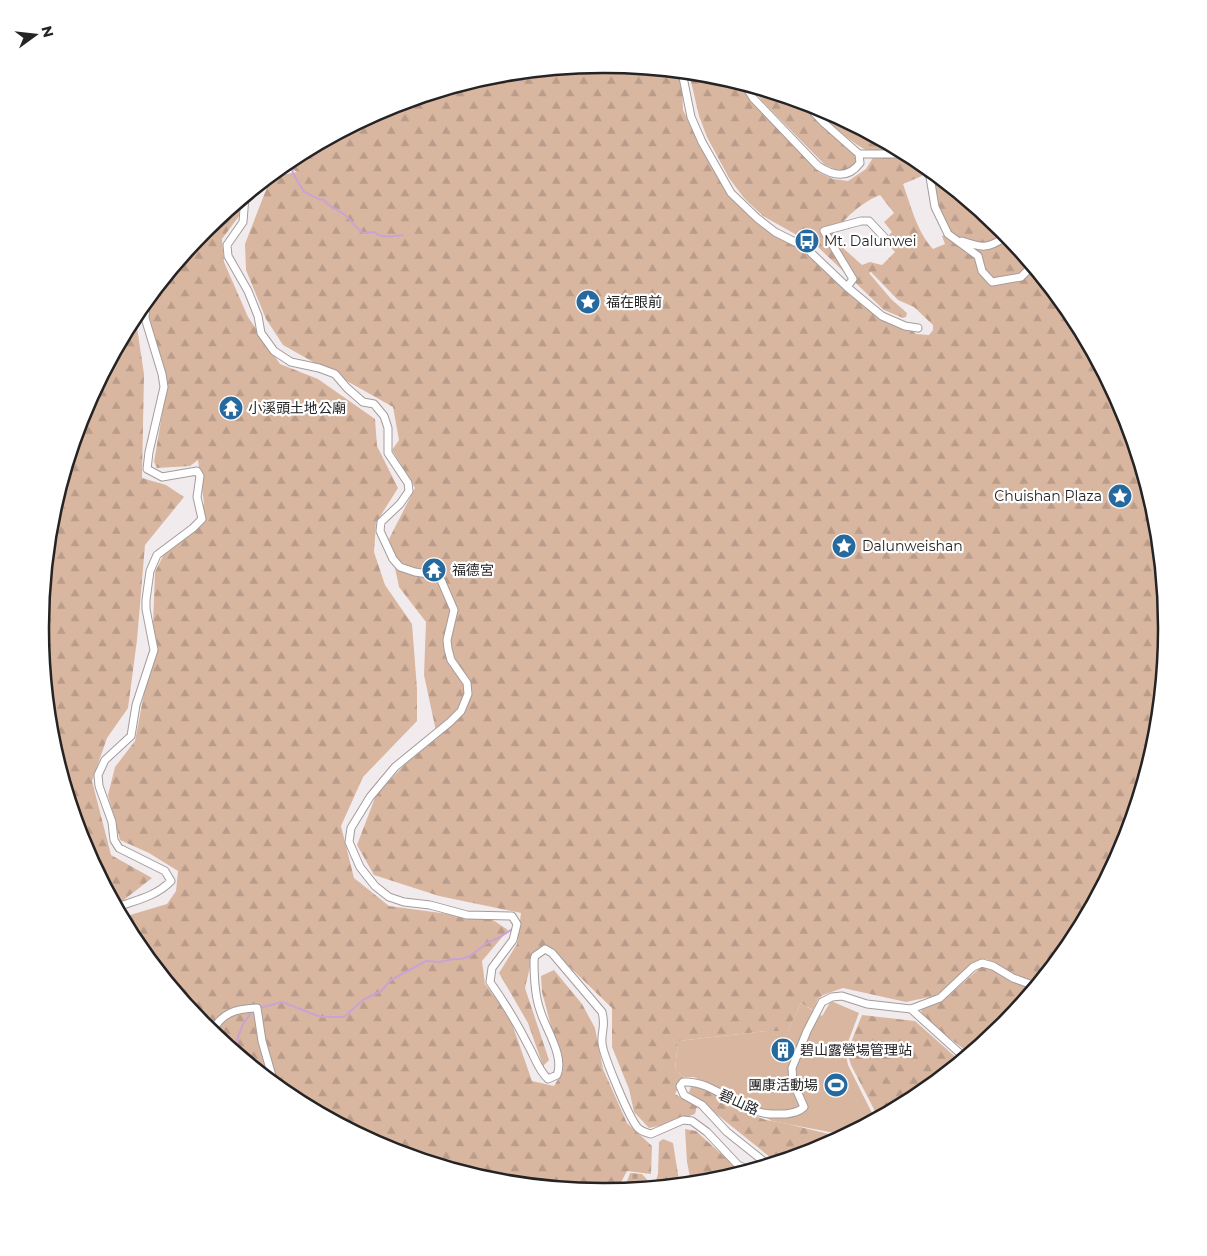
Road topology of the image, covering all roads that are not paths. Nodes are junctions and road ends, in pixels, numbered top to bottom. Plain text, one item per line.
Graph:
1 (683, 79) edge
2 (750, 93) edge
3 (816, 115) edge
4 (859, 154) junction
5 (891, 154) edge
6 (931, 180) edge
7 (244, 206) edge
8 (884, 237) dead end
9 (957, 239) junction
10 (1000, 240) edge
11 (1028, 270) edge
12 (846, 287) junction
13 (145, 315) edge
14 (918, 328) dead end
15 (123, 905) edge
16 (1029, 984) edge
17 (911, 1009) junction
18 (216, 1025) edge
19 (959, 1053) edge
20 (271, 1071) edge
21 (761, 1159) edge
22 (740, 1166) edge

1 - 12 street
2 - 4 street
3 - 4 street
4 - 5 street
6 - 9 street
7 - 22 street
8 - 12 street
9 - 10 street
9 - 11 street
12 - 14 street
13 - 15 street
16 - 17 street, 碧山路
17 - 19 street
17 - 21 street, 碧山路
18 - 20 street

